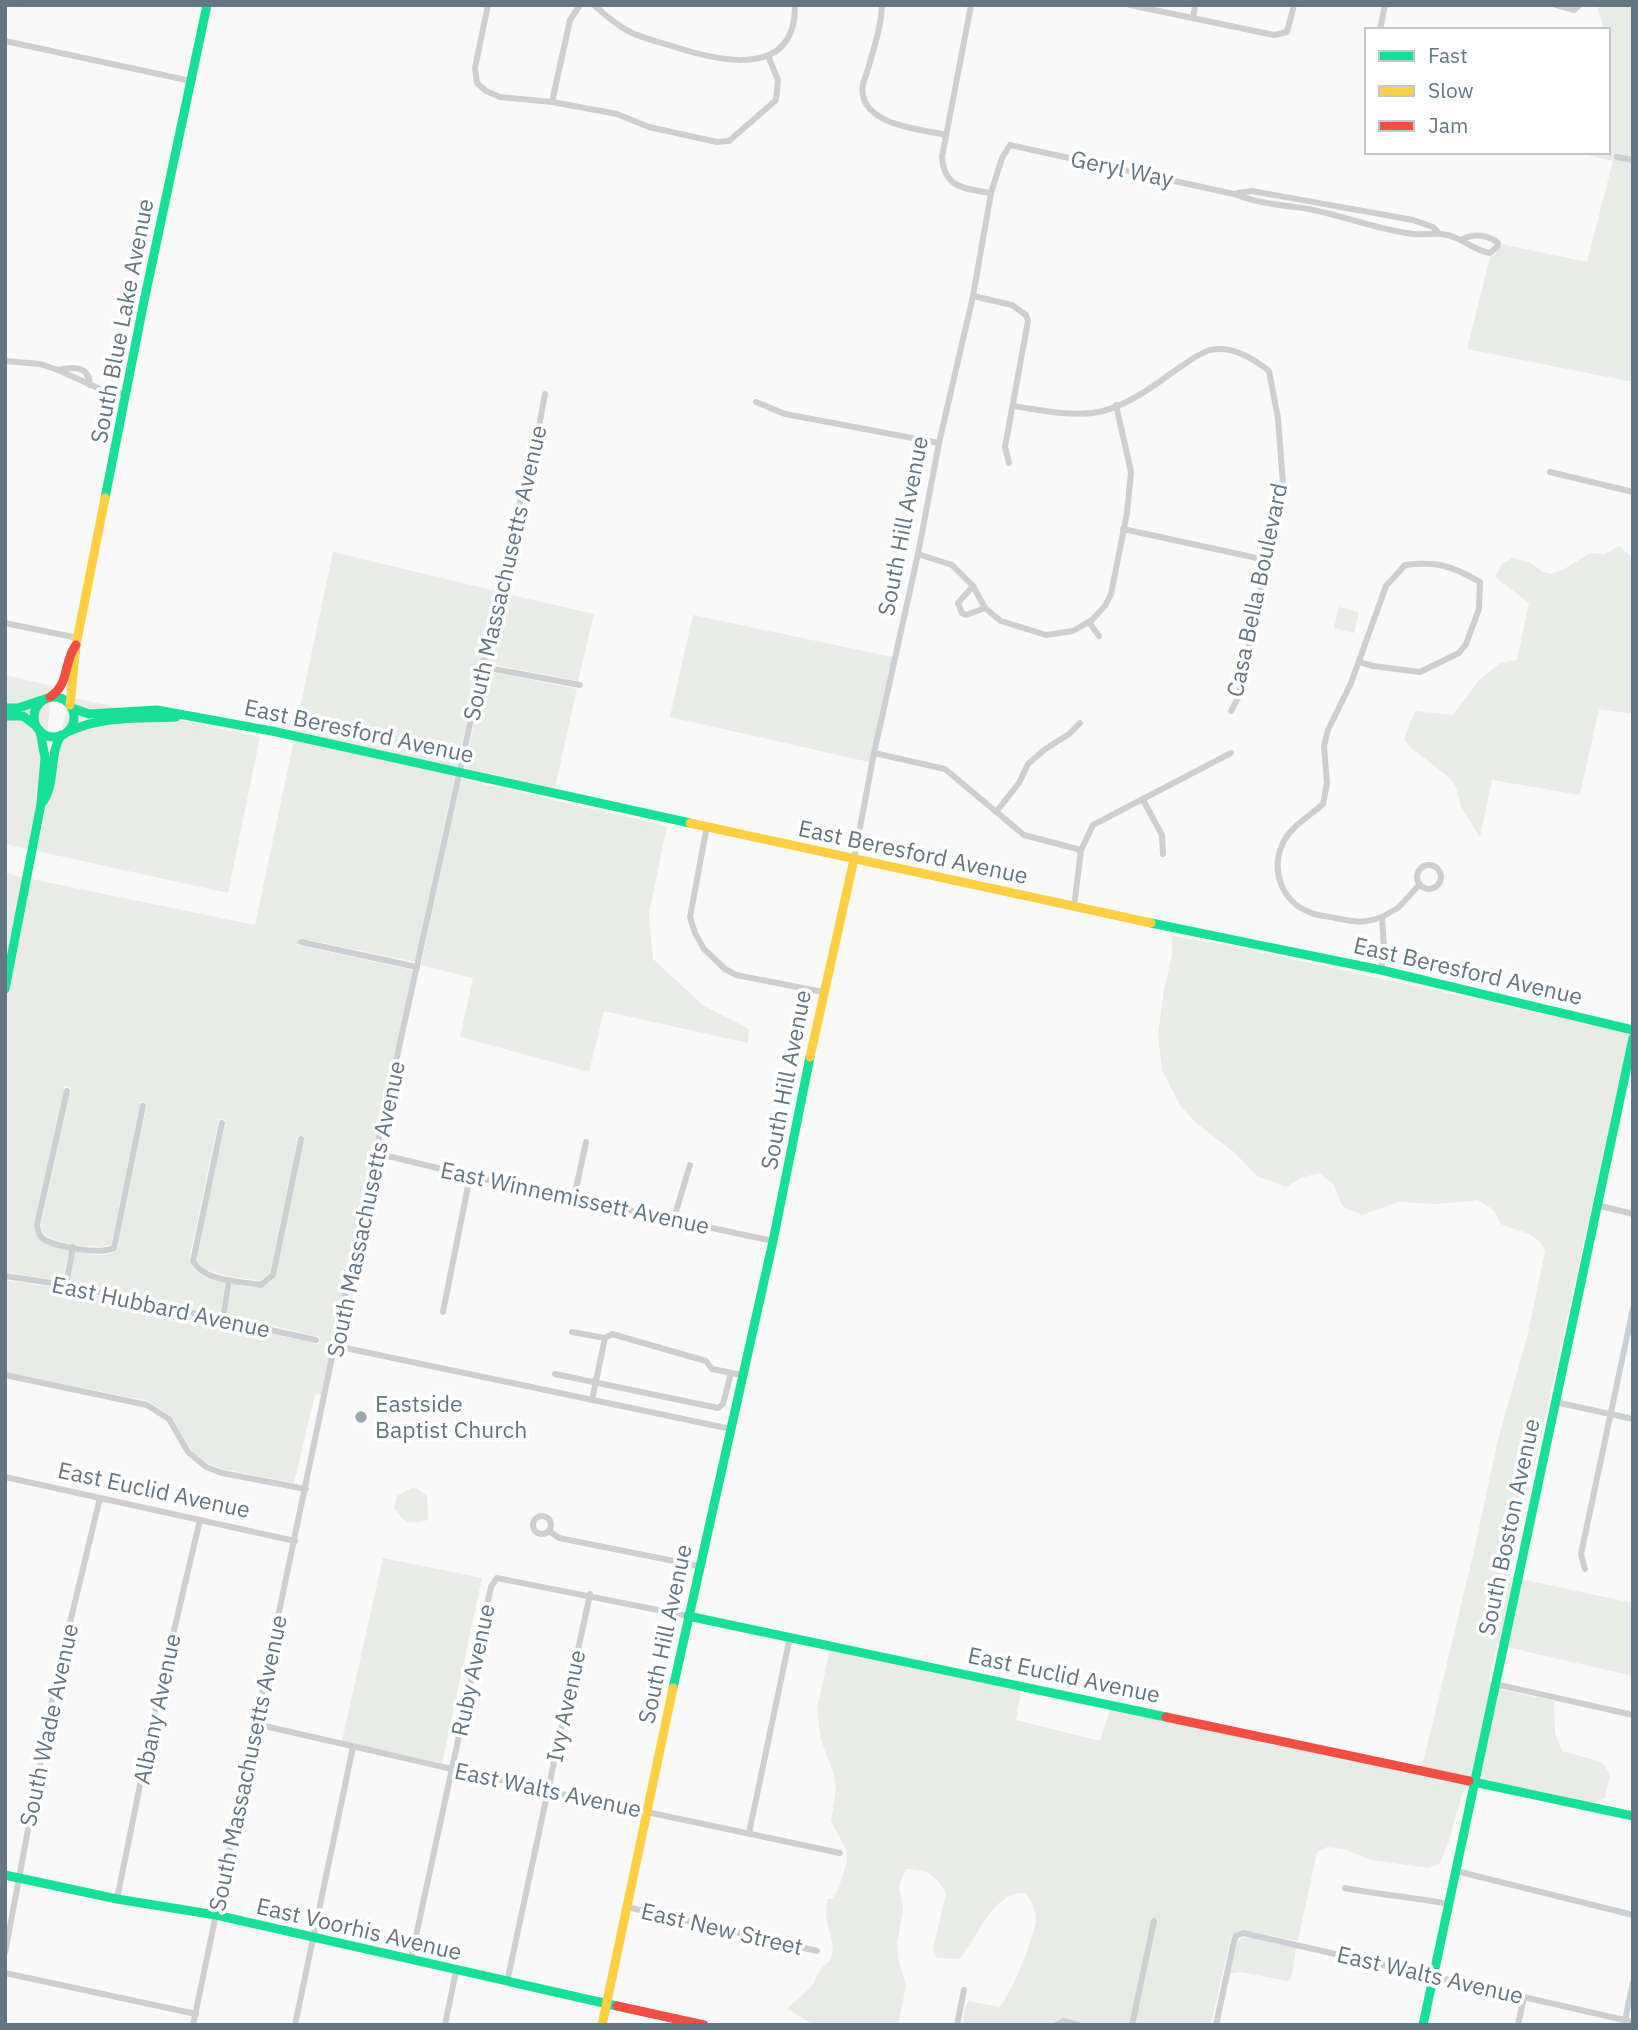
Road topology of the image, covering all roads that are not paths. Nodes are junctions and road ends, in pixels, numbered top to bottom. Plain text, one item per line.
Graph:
1 (207, 5) edge
2 (488, 5) edge
3 (580, 5) edge
4 (593, 5) edge
5 (794, 5) edge
6 (882, 5) edge
7 (971, 5) edge
8 (1129, 5) edge
9 (1195, 5) edge
10 (1294, 5) edge
11 (1385, 5) edge
12 (1556, 5) edge
13 (1580, 5) edge
14 (1565, 6) edge
15 (1193, 18) junction
16 (1380, 28) edge
17 (5, 41) edge
18 (768, 56) junction
19 (191, 81) junction
20 (552, 102) junction
21 (946, 135) junction
22 (1010, 145) joint
23 (1616, 157) dead end
24 (1633, 160) edge
25 (991, 193) junction
26 (1301, 204) junction
27 (1390, 217) junction
28 (1387, 229) junction
29 (1439, 233) junction
30 (1462, 239) junction
31 (973, 296) junction
32 (5, 361) edge
33 (58, 370) junction
34 (90, 385) junction
35 (127, 394) junction
36 (545, 394) dead end
37 (756, 402) dead end
38 (1116, 405) junction
39 (1013, 406) junction
40 (939, 443) junction
41 (1009, 463) dead end
42 (1550, 472) dead end
43 (1633, 492) edge
44 (1123, 529) junction
45 (918, 554) junction
46 (1266, 560) junction
47 (973, 586) junction
48 (985, 608) junction
49 (1089, 622) junction
50 (5, 623) edge
51 (1099, 636) dead end
52 (77, 642) junction
53 (1359, 662) junction
54 (483, 667) junction
55 (580, 685) dead end
56 (46, 698) junction
57 (71, 706) junction
58 (5, 708) edge
59 (1231, 710) dead end
60 (5, 716) edge
61 (185, 716) junction
62 (1080, 723) dead end
63 (38, 728) junction
64 (64, 734) junction
65 (874, 753) junction
66 (1231, 753) dead end
67 (460, 771) junction
68 (1143, 800) junction
69 (41, 804) junction
70 (996, 812) junction
71 (708, 826) junction
72 (1082, 850) junction
73 (1163, 854) dead end
74 (854, 859) junction
75 (1419, 885) dead end
76 (1074, 907) junction
77 (1382, 917) junction
78 (301, 942) dead end
79 (417, 967) junction
80 (1381, 970) junction
81 (5, 989) edge
82 (823, 992) junction
83 (1633, 1030) edge
84 (1633, 1038) edge
85 (67, 1091) dead end
86 (143, 1106) dead end
87 (222, 1123) dead end
88 (300, 1139) dead end
89 (586, 1142) dead end
90 (376, 1155) junction
91 (690, 1165) dead end
92 (470, 1176) junction
93 (574, 1198) junction
94 (1597, 1205) junction
95 (1633, 1214) edge
96 (673, 1220) junction
97 (773, 1241) junction
98 (73, 1247) junction
99 (5, 1276) edge
100 (229, 1279) junction
101 (66, 1285) junction
102 (443, 1312) dead end
103 (1632, 1312) edge
104 (223, 1318) junction
105 (572, 1332) dead end
106 (605, 1338) junction
107 (316, 1340) dead end
108 (336, 1346) junction
109 (731, 1373) junction
110 (555, 1374) dead end
111 (5, 1375) edge
112 (742, 1375) junction
113 (596, 1383) junction
114 (592, 1400) junction
115 (1555, 1402) junction
116 (1610, 1413) junction
117 (1633, 1419) edge
118 (731, 1429) junction
119 (5, 1477) edge
120 (306, 1489) junction
121 (100, 1498) junction
122 (200, 1520) junction
123 (550, 1531) dead end
124 (295, 1541) junction
125 (699, 1566) junction
126 (1585, 1569) dead end
127 (491, 1587) joint
128 (590, 1594) junction
129 (688, 1616) junction
130 (790, 1637) junction
131 (1495, 1684) junction
132 (1633, 1715) edge
133 (256, 1724) junction
134 (353, 1747) junction
135 (452, 1769) junction
136 (1475, 1782) junction
137 (548, 1791) junction
138 (648, 1812) junction
139 (1633, 1816) edge
140 (749, 1833) junction
141 (840, 1853) dead end
142 (1455, 1871) junction
143 (5, 1875) edge
144 (18, 1877) junction
145 (1345, 1888) dead end
146 (117, 1899) junction
147 (1448, 1904) junction
148 (627, 1907) junction
149 (216, 1915) junction
150 (1633, 1915) edge
151 (1154, 1921) dead end
152 (313, 1938) junction
153 (817, 1951) dead end
154 (5, 1953) edge
155 (411, 1959) junction
156 (456, 1971) junction
157 (5, 1973) edge
158 (1433, 1976) junction
159 (507, 1982) junction
160 (1633, 1982) edge
161 (964, 1990) dead end
162 (1524, 1997) junction
163 (607, 2004) junction
164 (195, 2014) junction
165 (1627, 2022) edge
166 (193, 2025) edge
167 (295, 2025) edge
168 (445, 2025) edge
169 (602, 2025) edge
170 (704, 2025) edge
171 (957, 2025) edge
172 (1056, 2025) edge
173 (1079, 2025) edge
174 (1132, 2025) edge
175 (1216, 2025) edge
176 (1423, 2025) edge
177 (1518, 2025) edge

1 - 19 street, South Blue Lake Avenue
2 - 20 street
3 - 20 street
4 - 18 street
5 - 18 street
6 - 21 street
7 - 21 street
8 - 15 street
9 - 15 street
10 - 15 street
11 - 16 street
12 - 14 street
13 - 14 street
17 - 19 street
18 - 20 street
19 - 35 street, South Blue Lake Avenue
21 - 25 street
22 - 25 street, South Hill Avenue
22 - 26 street, Geryl Way
23 - 24 street
25 - 31 street, South Hill Avenue
26 - 27 street, Geryl Way
26 - 28 street, Geryl Way
27 - 28 street
27 - 29 street, Geryl Way
28 - 29 street, Geryl Way
29 - 30 street, Geryl Way
30 - 30 street, Geryl Way
31 - 39 street
31 - 40 street, South Hill Avenue
32 - 33 street
33 - 34 street
33 - 34 street
34 - 35 street
35 - 52 street, South Blue Lake Avenue
36 - 54 street, South Massachusetts Avenue
37 - 40 street
38 - 39 street, Casa Bella Boulevard
38 - 44 street
38 - 46 street, Casa Bella Boulevard
39 - 41 street
40 - 45 street, South Hill Avenue
42 - 43 street
44 - 46 street
44 - 49 street
45 - 47 street
45 - 65 street, South Hill Avenue
46 - 59 street, Casa Bella Boulevard
47 - 48 street
47 - 48 street
48 - 49 street
49 - 51 street
50 - 52 street
52 - 56 street, South Blue Lake Avenue
52 - 57 street, South Blue Lake Avenue
53 - 53 street
53 - 77 street
54 - 55 street
54 - 67 street, South Massachusetts Avenue
56 - 57 street
56 - 58 street
56 - 63 street
57 - 61 street, East Beresford Avenue
57 - 64 street
60 - 63 street
61 - 64 street, East Beresford Avenue
61 - 67 street, East Beresford Avenue
62 - 70 street
63 - 64 street
63 - 69 street
64 - 69 street
65 - 70 street
65 - 74 street, South Hill Avenue
66 - 68 street
67 - 71 street, East Beresford Avenue
67 - 79 street, South Massachusetts Avenue
68 - 72 street
68 - 73 street
69 - 81 street
70 - 72 street
71 - 74 street, East Beresford Avenue
71 - 82 street
72 - 76 street
74 - 76 street, East Beresford Avenue
74 - 82 street, South Hill Avenue
75 - 77 street
76 - 80 street, East Beresford Avenue
77 - 80 street
78 - 79 street
79 - 90 street, South Massachusetts Avenue
80 - 83 street, East Beresford Avenue
82 - 97 street, South Hill Avenue
84 - 94 street, South Boston Avenue
85 - 98 street
86 - 98 street
87 - 100 street
88 - 100 street
89 - 93 street
90 - 92 street, East Winnemissett Avenue
90 - 108 street, South Massachusetts Avenue
91 - 96 street
92 - 93 street, East Winnemissett Avenue
92 - 102 street
93 - 96 street, East Winnemissett Avenue
94 - 95 street
94 - 115 street, South Boston Avenue
96 - 97 street, East Winnemissett Avenue
97 - 112 street, South Hill Avenue
98 - 101 street
99 - 101 street, East Hubbard Avenue
100 - 104 street
101 - 104 street, East Hubbard Avenue
103 - 116 street
104 - 107 street, East Hubbard Avenue
105 - 106 street
106 - 109 street
106 - 113 street
108 - 114 street
108 - 120 street, South Massachusetts Avenue
109 - 112 street
109 - 113 street
110 - 113 street
111 - 120 street
112 - 118 street, South Hill Avenue
113 - 114 street
114 - 118 street
115 - 116 street
115 - 131 street, South Boston Avenue
116 - 117 street
116 - 126 street
118 - 125 street, South Hill Avenue
119 - 121 street, East Euclid Avenue
120 - 124 street, South Massachusetts Avenue
121 - 122 street, East Euclid Avenue
121 - 144 street, South Wade Avenue
122 - 124 street, East Euclid Avenue
122 - 146 street, Albany Avenue
123 - 125 street
124 - 133 street, South Massachusetts Avenue
125 - 129 street, South Hill Avenue
127 - 128 street, East Euclid Avenue
127 - 135 street, Ruby Avenue
128 - 129 street, East Euclid Avenue
128 - 137 street, Ivy Avenue
129 - 130 street, East Euclid Avenue
129 - 138 street, South Hill Avenue
130 - 136 street, East Euclid Avenue
130 - 140 street
131 - 132 street
131 - 136 street, South Boston Avenue
133 - 134 street, East Walts Avenue
133 - 149 street, South Massachusetts Avenue
134 - 135 street, East Walts Avenue
134 - 152 street
135 - 137 street, East Walts Avenue
135 - 155 street, Ruby Avenue
136 - 139 street, East Euclid Avenue
136 - 142 street, South Boston Avenue
137 - 138 street, East Walts Avenue
137 - 159 street, Ivy Avenue
138 - 140 street, East Walts Avenue
138 - 148 street, South Hill Avenue
140 - 141 street, East Walts Avenue
142 - 147 street, South Boston Avenue
142 - 150 street
143 - 144 street, East Voorhis Avenue
144 - 146 street, East Voorhis Avenue
144 - 154 street, South Wade Avenue
145 - 147 street
146 - 149 street, East Voorhis Avenue
147 - 158 street, South Boston Avenue
148 - 153 street, East New Street
148 - 163 street, South Hill Avenue
149 - 152 street, East Voorhis Avenue
149 - 164 street, South Massachusetts Avenue
151 - 174 street
152 - 155 street, East Voorhis Avenue
152 - 167 street
155 - 156 street, East Voorhis Avenue
156 - 159 street, East Voorhis Avenue
156 - 168 street
157 - 164 street
158 - 162 street, East Walts Avenue
158 - 175 street, East Walts Avenue
158 - 176 street, South Boston Avenue
159 - 163 street, East Voorhis Avenue
160 - 165 street
161 - 171 street
162 - 165 street, East Walts Avenue
162 - 177 street
163 - 169 street, South Hill Avenue
163 - 170 street, East Voorhis Avenue
164 - 166 street, South Massachusetts Avenue
172 - 173 street

